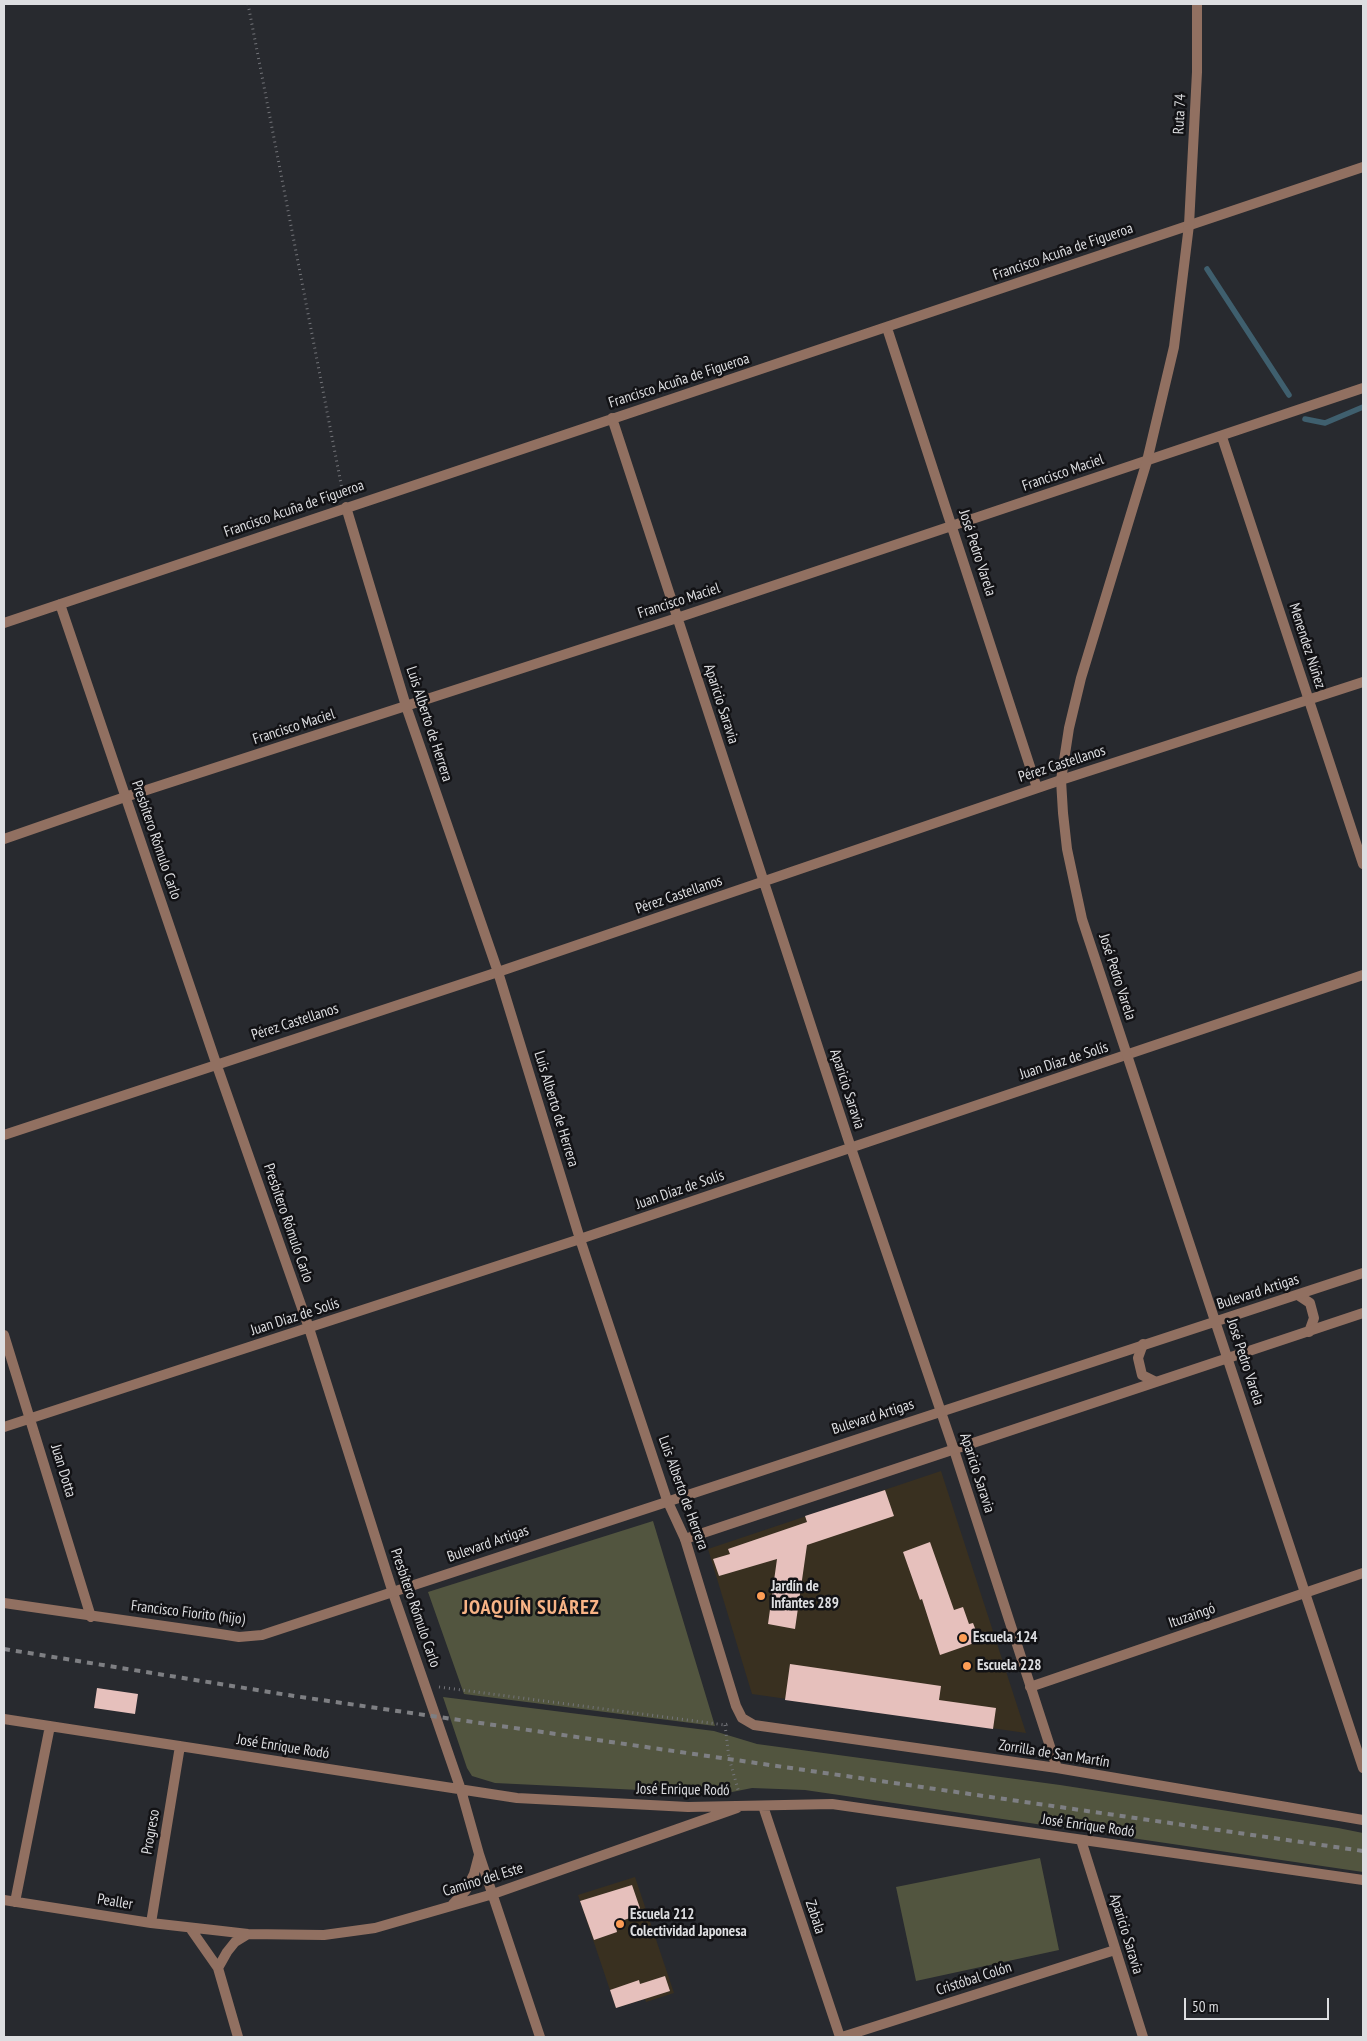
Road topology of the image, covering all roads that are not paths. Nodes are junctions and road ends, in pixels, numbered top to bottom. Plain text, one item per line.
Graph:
1 (1197, 4) edge
2 (1363, 168) edge
3 (1189, 225) junction
4 (887, 328) junction
5 (1363, 388) edge
6 (612, 418) junction
7 (1222, 436) junction
8 (1147, 461) junction
9 (346, 507) junction
10 (952, 526) junction
11 (60, 604) junction
12 (677, 618) junction
13 (4, 623) edge
14 (1363, 682) edge
15 (1309, 699) junction
16 (406, 706) junction
17 (1061, 780) junction
18 (1037, 788) junction
19 (125, 797) junction
20 (4, 839) edge
21 (1363, 864) edge
22 (764, 882) junction
23 (498, 972) junction
24 (1363, 975) edge
25 (1128, 1055) junction
26 (216, 1064) junction
27 (4, 1135) edge
28 (851, 1148) junction
29 (580, 1239) junction
30 (1363, 1273) edge
31 (1298, 1295) junction
32 (1363, 1313) edge
33 (1216, 1321) junction
34 (309, 1328) junction
35 (1309, 1332) junction
36 (4, 1335) edge
37 (1143, 1344) junction
38 (1228, 1358) junction
39 (1154, 1382) junction
40 (940, 1410) junction
41 (31, 1418) junction
42 (4, 1427) edge
43 (954, 1450) junction
44 (667, 1500) junction
45 (685, 1539) junction
46 (1363, 1573) edge
47 (393, 1593) junction
48 (1304, 1594) junction
49 (4, 1603) edge
50 (91, 1617) junction
51 (1030, 1687) junction
52 (742, 1718) joint
53 (4, 1719) edge
54 (50, 1726) junction
55 (180, 1746) junction
56 (1056, 1768) junction
57 (1363, 1768) edge
58 (461, 1790) junction
59 (743, 1806) junction
60 (763, 1806) junction
61 (1363, 1820) edge
62 (1081, 1840) junction
63 (479, 1854) junction
64 (1363, 1880) edge
65 (493, 1894) junction
66 (4, 1900) edge
67 (15, 1902) junction
68 (453, 1904) junction
69 (151, 1923) junction
70 (190, 1928) junction
71 (222, 1931) joint
72 (248, 1934) junction
73 (1115, 1950) junction
74 (218, 1968) junction
75 (238, 2037) edge
76 (540, 2037) edge
77 (841, 2037) edge
78 (1143, 2037) edge

1 - 3 street, Ruta 74
2 - 3 street, Francisco Acuña de Figueroa
3 - 4 street, Francisco Acuña de Figueroa
3 - 8 street, Ruta 74
4 - 6 street, Francisco Acuña de Figueroa
4 - 10 street, José Pedro Varela
5 - 7 street, Francisco Maciel
6 - 9 street, Francisco Acuña de Figueroa
6 - 12 street, Aparicio Saravia
7 - 8 street, Francisco Maciel
7 - 15 street, Menendez Núñez
8 - 10 street, Francisco Maciel
8 - 17 street, José Pedro Varela
9 - 11 street, Francisco Acuña de Figueroa
9 - 16 street, Luis Alberto de Herrera
10 - 12 street, Francisco Maciel
10 - 18 street, José Pedro Varela
11 - 13 street, Francisco Acuña de Figueroa
11 - 19 street, Presbítero Rómulo Carlo
12 - 16 street, Francisco Maciel
12 - 22 street, Aparicio Saravia
14 - 15 street, Pérez Castellanos
15 - 17 street, Pérez Castellanos
15 - 21 street, Menendez Núñez
16 - 19 street, Francisco Maciel
16 - 23 street, Luis Alberto de Herrera
17 - 18 street, Pérez Castellanos
17 - 25 street, José Pedro Varela
18 - 22 street, Pérez Castellanos
19 - 20 street, Francisco Maciel
19 - 26 street, Presbítero Rómulo Carlo
22 - 23 street, Pérez Castellanos
22 - 28 street, Aparicio Saravia
23 - 26 street, Pérez Castellanos
23 - 29 street, Luis Alberto de Herrera
24 - 25 street, Juan Díaz de Solís
25 - 28 street, Juan Díaz de Solís
25 - 33 street, José Pedro Varela
26 - 27 street, Pérez Castellanos
26 - 34 street, Presbítero Rómulo Carlo
28 - 29 street, Juan Díaz de Solís
28 - 40 street, Aparicio Saravia
29 - 34 street, Juan Díaz de Solís
29 - 44 street, Luis Alberto de Herrera
30 - 31 street, Bulevard Artigas
31 - 33 street, Bulevard Artigas
31 - 35 street
32 - 35 street
33 - 37 street, Bulevard Artigas
33 - 38 street, José Pedro Varela
34 - 41 street, Juan Díaz de Solís
34 - 47 street, Presbítero Rómulo Carlo
35 - 38 street
36 - 41 street, Juan Dotta
37 - 39 street
37 - 40 street, Bulevard Artigas
38 - 39 street
38 - 48 street, José Pedro Varela
39 - 43 street
40 - 43 street, Aparicio Saravia
40 - 44 street, Bulevard Artigas
41 - 42 street, Juan Díaz de Solís
41 - 50 street, Juan Dotta
43 - 45 street
43 - 51 street, Aparicio Saravia
44 - 45 street, Luis Alberto de Herrera
44 - 47 street, Bulevard Artigas
45 - 52 street, Luis Alberto de Herrera
46 - 48 street, Ituzaingó
47 - 50 street, Francisco Fiorito (hijo)
47 - 58 street, Presbítero Rómulo Carlo
48 - 51 street, Ituzaingó
48 - 57 street, José Pedro Varela
49 - 50 street, Francisco Fiorito (hijo)
51 - 56 street, Aparicio Saravia
52 - 56 street, Zorrilla de San Martín
53 - 54 street, José Enrique Rodó
54 - 55 street, José Enrique Rodó
54 - 67 street
55 - 58 street, José Enrique Rodó
55 - 69 street, Progreso
56 - 61 street, Zorrilla de San Martín
58 - 59 street, José Enrique Rodó
58 - 63 street, Presbítero Rómulo Carlo
59 - 60 street, José Enrique Rodó
59 - 65 street, Camino del Este
60 - 62 street, José Enrique Rodó
60 - 77 street, Zabala
62 - 64 street, José Enrique Rodó
62 - 73 street, Aparicio Saravia
63 - 65 street, Presbítero Rómulo Carlo
63 - 68 street
65 - 68 street, Camino del Este
65 - 76 street, Presbítero Rómulo Carlo
66 - 67 street, Pealler
67 - 69 street, Pealler
68 - 72 street, Camino del Este
69 - 70 street, Pealler
70 - 71 street, Pealler
70 - 74 street
71 - 72 street, Camino del Este
72 - 74 street
73 - 77 street, Cristóbal Colón
73 - 78 street, Aparicio Saravia
74 - 75 street

